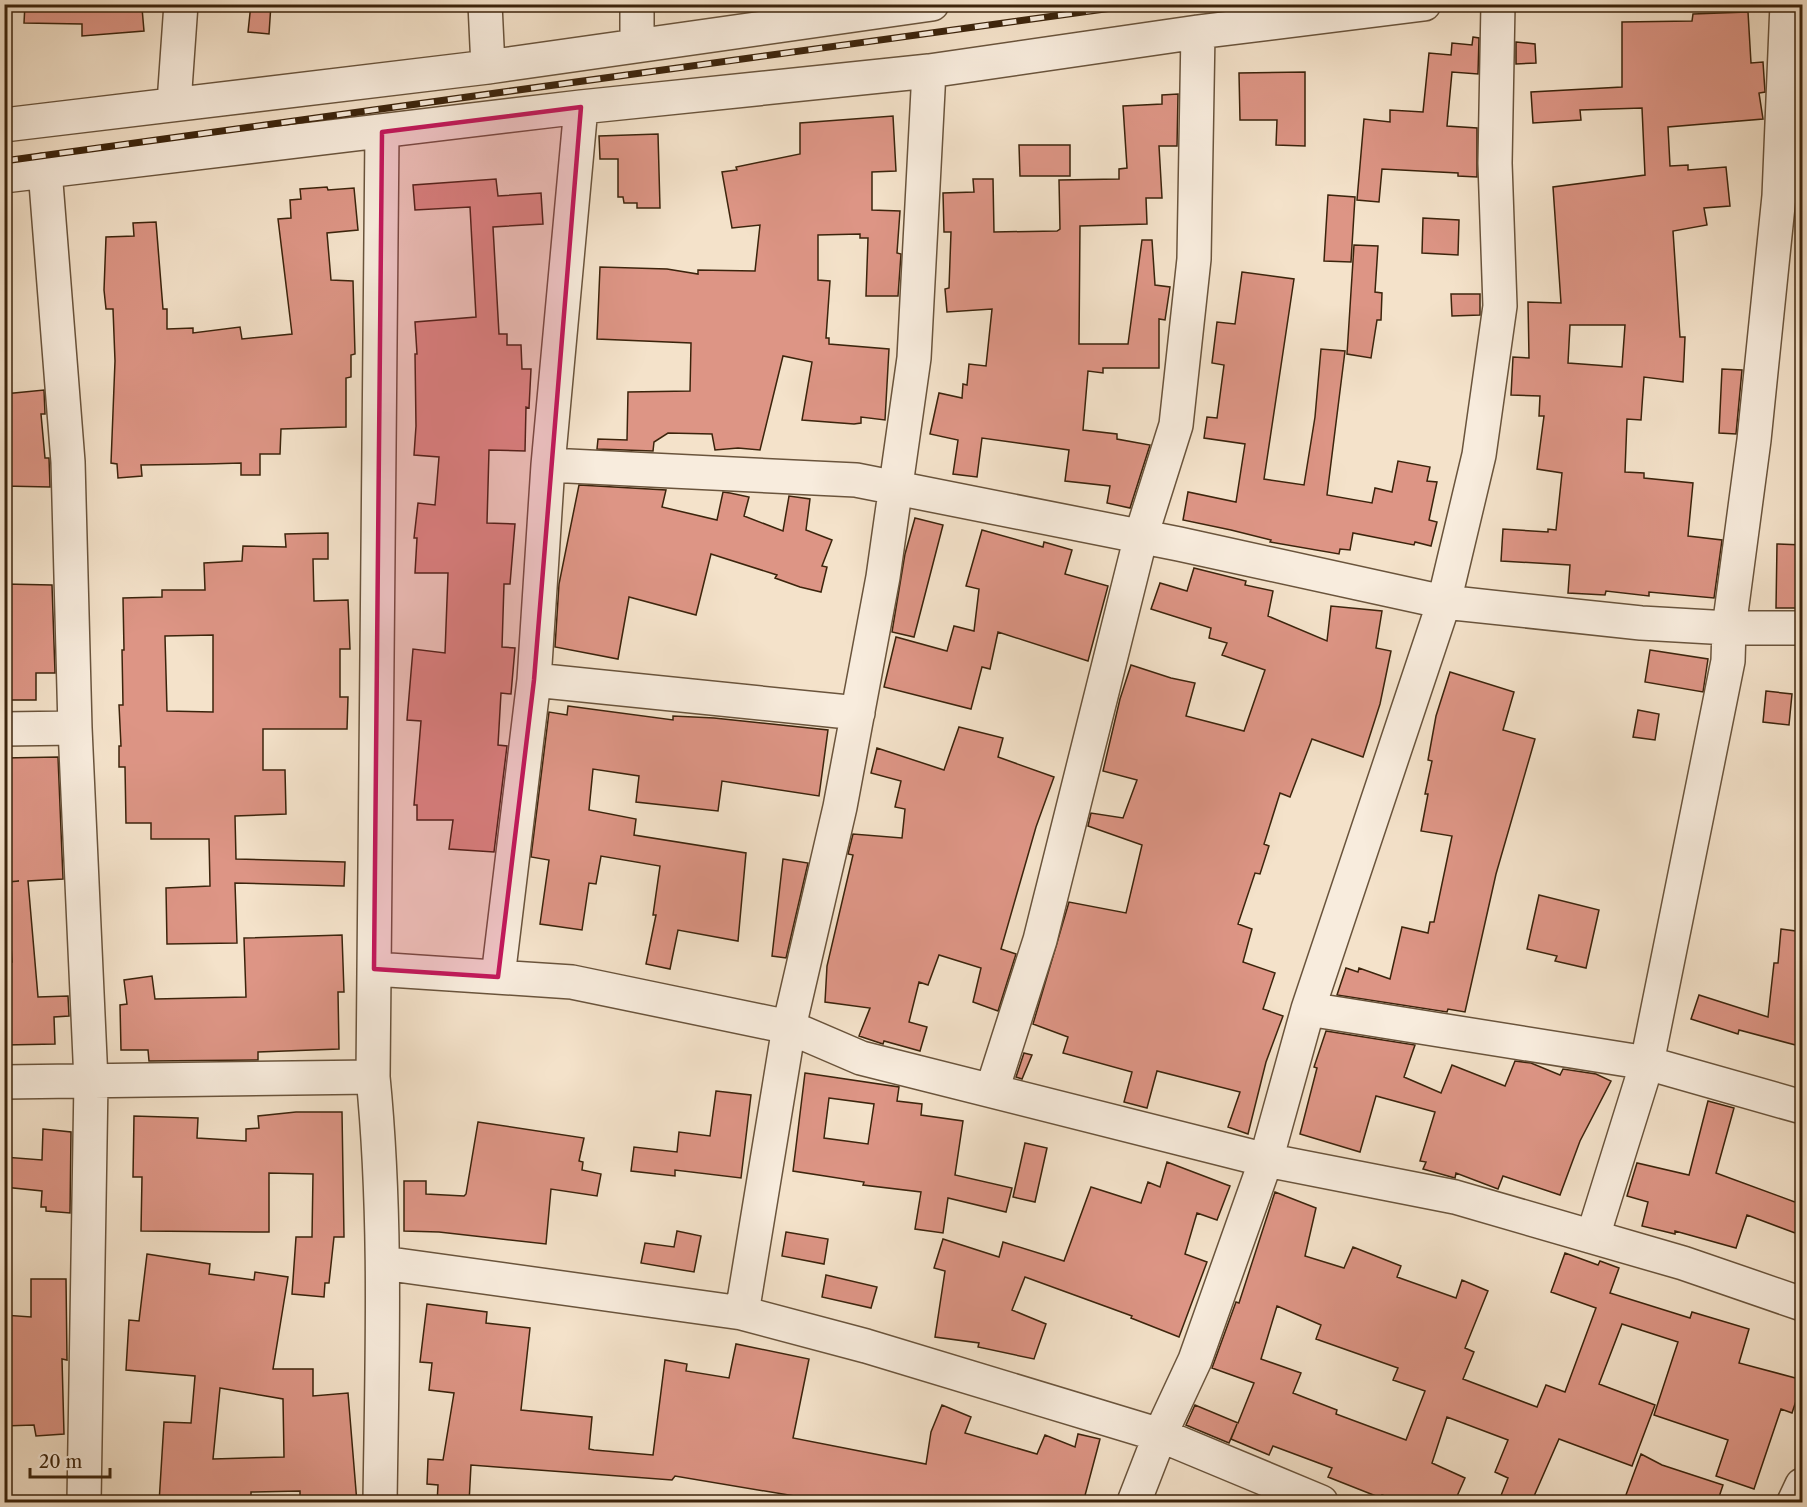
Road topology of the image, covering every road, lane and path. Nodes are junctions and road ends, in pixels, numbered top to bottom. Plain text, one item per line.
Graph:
1 (181, 4) edge
2 (486, 4) edge
3 (637, 4) edge
4 (932, 4) edge
5 (1424, 4) edge
6 (1498, 4) edge
7 (1787, 4) edge
8 (826, 12) edge
9 (1198, 32) junction
10 (637, 45) junction
11 (488, 67) junction
12 (929, 71) junction
13 (174, 103) junction
14 (581, 107) junction
15 (4, 126) edge
16 (382, 132) junction
17 (45, 170) junction
18 (4, 176) edge
19 (548, 465) junction
20 (896, 486) junction
21 (1141, 536) junction
22 (1444, 602) junction
23 (1729, 628) junction
24 (1803, 628) edge
25 (534, 680) junction
26 (858, 712) junction
27 (75, 728) junction
28 (4, 729) edge
29 (374, 969) junction
30 (498, 977) junction
31 (1308, 1009) junction
32 (789, 1027) junction
33 (1647, 1063) junction
34 (374, 1077) junction
35 (91, 1081) junction
36 (4, 1082) edge
37 (993, 1090) junction
38 (1803, 1107) edge
39 (1266, 1160) junction
40 (1593, 1236) junction
41 (383, 1263) junction
42 (1803, 1304) edge
43 (742, 1313) junction
44 (1160, 1435) junction
45 (1803, 1485) edge
46 (84, 1503) edge
47 (380, 1503) edge
48 (1134, 1503) edge
49 (1321, 1503) edge
50 (1794, 1503) edge

1 - 13 street
2 - 11 street
3 - 10 street
4 - 8 street
5 - 9 street
6 - 22 street
7 - 23 street
8 - 10 street
9 - 12 street
9 - 21 street
10 - 11 street
11 - 13 street
12 - 14 street
12 - 20 street
13 - 15 street
14 - 16 street
14 - 19 street
16 - 17 street
16 - 29 street
17 - 18 street
17 - 27 street
19 - 20 street
19 - 25 street
20 - 21 street
20 - 26 street
21 - 22 street
21 - 37 street
22 - 23 street
22 - 31 street
23 - 24 street
23 - 33 street
25 - 26 street
25 - 30 street
26 - 32 street
27 - 28 street
27 - 35 street
29 - 30 street
29 - 34 street
30 - 32 street
31 - 33 street
31 - 39 street
32 - 37 street
32 - 43 street
33 - 38 street
33 - 40 street
34 - 35 street
34 - 41 street
35 - 36 street
35 - 46 street
37 - 39 street
39 - 40 street
39 - 44 street
40 - 42 street
41 - 43 street
41 - 47 street
43 - 44 street
44 - 48 street
44 - 49 street
45 - 50 street

